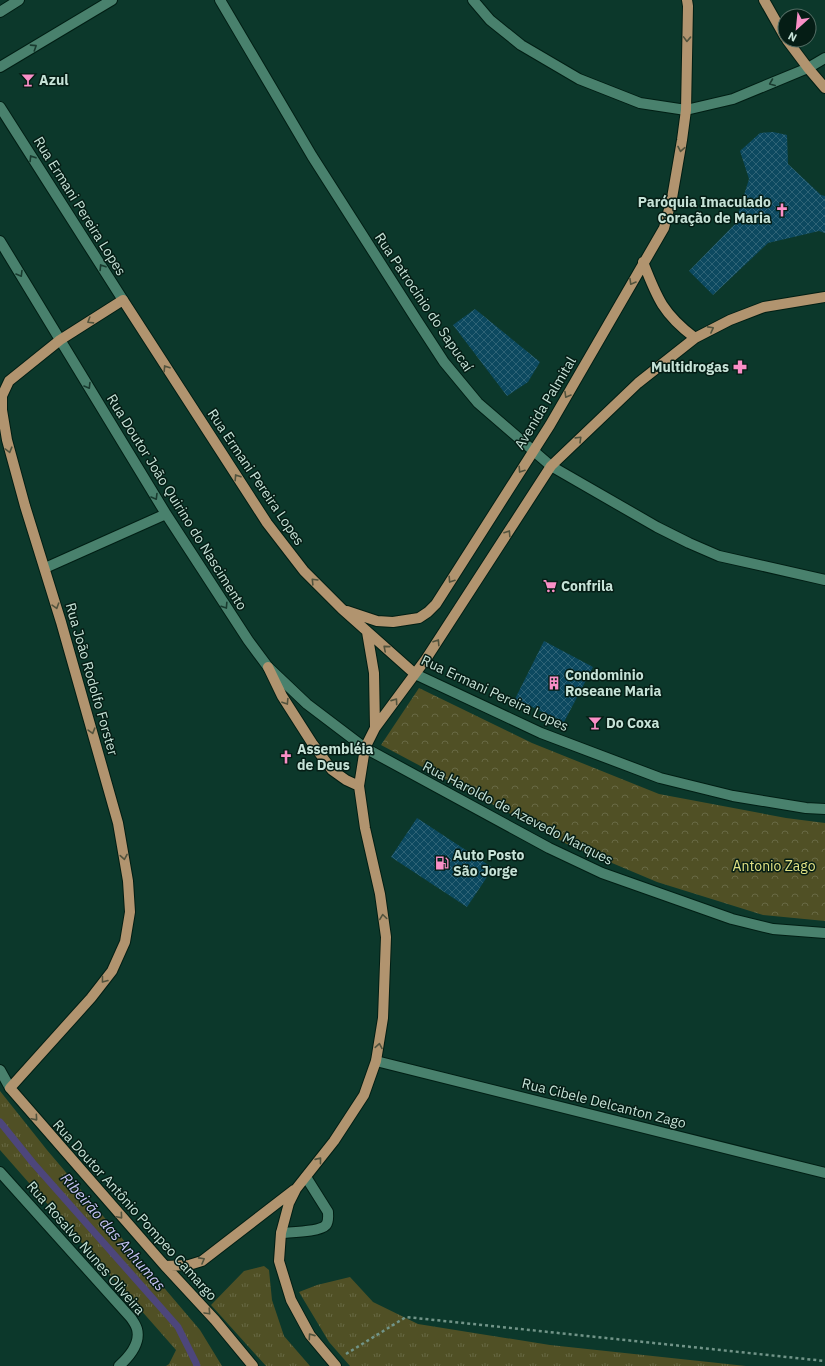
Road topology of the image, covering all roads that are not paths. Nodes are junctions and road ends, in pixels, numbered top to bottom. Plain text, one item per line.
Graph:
1 (19, 0) edge
2 (112, 0) edge
3 (220, 0) edge
4 (473, 0) edge
5 (687, 0) edge
6 (764, 0) edge
7 (0, 12) edge
8 (777, 23) edge
9 (793, 48) edge
10 (825, 58) edge
11 (0, 67) edge
12 (808, 68) junction
13 (825, 88) edge
14 (0, 107) edge
15 (686, 110) junction
16 (0, 241) edge
17 (644, 262) junction
18 (825, 297) edge
19 (123, 300) junction
20 (694, 338) junction
21 (60, 340) junction
22 (534, 451) junction
23 (551, 466) junction
24 (166, 514) junction
25 (45, 568) junction
26 (825, 580) edge
27 (342, 609) junction
28 (367, 632) junction
29 (268, 667) junction
30 (415, 674) junction
31 (375, 728) junction
32 (365, 748) junction
33 (359, 786) junction
34 (825, 809) edge
35 (825, 933) edge
36 (376, 1061) junction
37 (0, 1070) edge
38 (10, 1088) junction
39 (0, 1172) edge
40 (825, 1173) edge
41 (306, 1176) junction
42 (296, 1189) junction
43 (281, 1233) junction
44 (165, 1266) junction
45 (334, 1364) edge
46 (119, 1366) edge
47 (252, 1366) edge

1 - 7 street
11 -> 2 street
3 - 22 street, Rua Patrocínio do Sapucaí
4 - 15 street
5 -> 15 main road, Avenida Palmital
6 - 8 main road
9 - 12 main road
10 - 12 street
12 - 13 main road
12 -> 15 street
19 -> 14 street, Rua Ermani Pereira Lopes
15 -> 17 main road, Avenida Palmital
16 -> 21 street, Rua Doutor João Quirino do Nascimento
17 - 20 main road
17 -> 22 main road, Avenida Palmital
20 -> 18 main road
19 -> 21 main road, Rua João Rodolfo Forster
27 -> 19 main road, Rua Ermani Pereira Lopes
23 -> 20 main road
21 -> 24 street, Rua Doutor João Quirino do Nascimento
21 -> 25 main road, Rua João Rodolfo Forster
22 - 23 street, Rua Patrocínio do Sapucaí
22 -> 27 main road, Avenida Palmital
23 - 26 street, Rua Patrocínio do Sapucaí
30 -> 23 main road
24 - 25 street
24 -> 29 street, Rua Doutor João Quirino do Nascimento
25 -> 38 main road, Rua João Rodolfo Forster
27 - 28 main road, Rua Ermani Pereira Lopes
30 -> 28 main road, Rua Ermani Pereira Lopes
28 - 31 main road
29 - 32 street, Rua Doutor João Quirino do Nascimento
29 -> 33 main road
31 -> 30 main road
30 - 34 street, Rua Ermani Pereira Lopes
31 - 32 main road
32 - 33 main road
32 - 35 street, Rua Haroldo de Azevedo Marques
36 -> 33 main road
36 - 40 street, Rua Cibele Delcanton Zago
41 -> 36 main road
37 - 38 street, Rua Doutor Antônio Pompeo Camargo
38 -> 44 main road, Rua Doutor Antônio Pompeo Camargo
39 - 46 street, Rua Rosalvo Nunes Oliveira
41 - 42 main road
41 - 43 street
42 - 43 main road
44 -> 42 main road
45 -> 43 main road
44 -> 47 main road, Rua Doutor Antônio Pompeo Camargo

